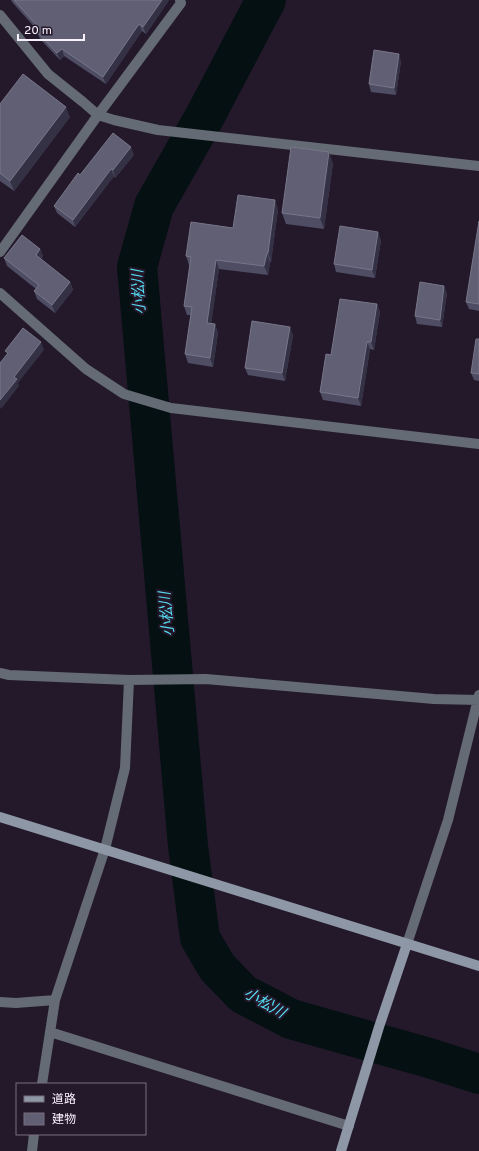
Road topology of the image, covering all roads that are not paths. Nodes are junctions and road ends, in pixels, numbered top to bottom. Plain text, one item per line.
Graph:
1 (180, 0) edge
2 (0, 15) edge
3 (98, 114) junction
4 (479, 166) edge
5 (0, 252) edge
6 (0, 293) edge
7 (479, 444) edge
8 (0, 673) edge
9 (129, 680) junction
10 (479, 698) edge
11 (0, 817) edge
12 (105, 849) junction
13 (407, 944) junction
14 (479, 966) edge
15 (55, 1000) junction
16 (0, 1002) edge
17 (50, 1032) junction
18 (42, 1083) edge
19 (349, 1126) junction
20 (34, 1135) edge
21 (32, 1151) edge
22 (341, 1151) edge

1 - 3 street
2 - 3 street
3 - 4 street
3 - 5 street
6 - 7 street
8 - 9 street
9 - 10 street
9 - 12 street
10 - 13 street
11 - 12 street
12 - 13 street
12 - 15 street
13 - 14 street
13 - 19 street
15 - 16 street
15 - 17 street
17 - 18 street
17 - 19 street
19 - 22 street
20 - 21 street

